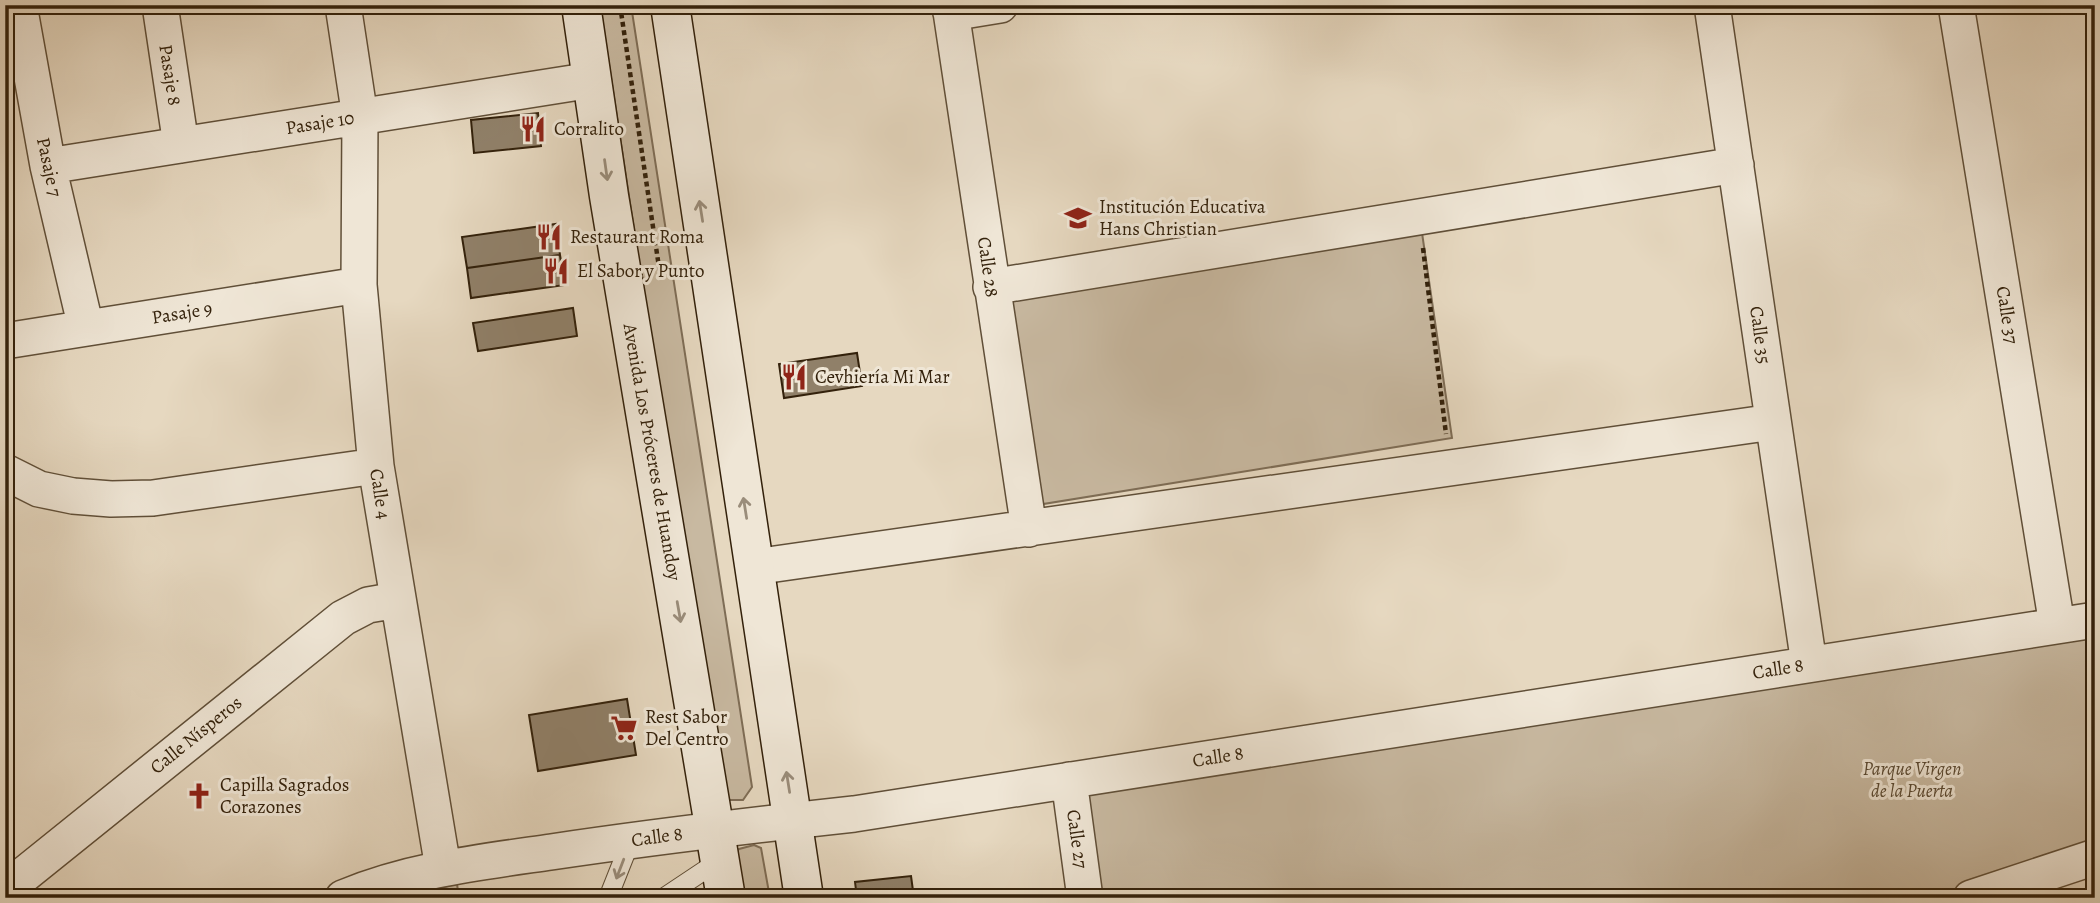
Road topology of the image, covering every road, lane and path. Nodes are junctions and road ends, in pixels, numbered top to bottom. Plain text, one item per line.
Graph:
1 (19, 5) edge
2 (160, 5) edge
3 (343, 5) edge
4 (581, 5) edge
5 (670, 5) edge
6 (1000, 5) edge
7 (1712, 5) edge
8 (1956, 5) edge
9 (950, 9) edge
10 (592, 80) junction
11 (360, 117) junction
12 (181, 145) junction
13 (1735, 165) junction
14 (48, 166) junction
15 (1423, 246) dead end
16 (359, 285) junction
17 (991, 287) junction
18 (86, 328) junction
19 (5, 341) edge
20 (1773, 422) junction
21 (1446, 433) dead end
22 (376, 466) junction
23 (5, 472) edge
24 (1029, 529) junction
25 (754, 567) junction
26 (397, 600) junction
27 (2095, 620) edge
28 (2057, 625) junction
29 (1809, 664) junction
30 (1069, 780) junction
31 (794, 821) junction
32 (631, 840) junction
33 (718, 845) junction
34 (2095, 857) edge
35 (443, 868) junction
36 (5, 890) edge
37 (343, 898) edge
38 (608, 898) edge
39 (663, 898) edge
40 (726, 898) edge
41 (804, 898) edge
42 (1086, 898) edge
43 (1971, 898) edge

1 - 14 street, Pasaje 7
2 - 12 street, Pasaje 8
3 - 11 street, Calle 4
4 - 10 main road, Avenida Los Próceres de Huandoy
25 -> 5 main road
6 - 9 street
7 - 13 street, Calle 35
8 - 28 street, Calle 37
9 - 17 street, Calle 28
10 - 11 street, Pasaje 10
10 -> 33 main road, Avenida Los Próceres de Huandoy
11 - 12 street, Pasaje 10
11 - 16 street, Calle 4
12 - 14 street, Pasaje 10
13 - 17 street
13 - 20 street, Calle 35
14 - 18 street, Pasaje 7
15 - 21 path
16 - 18 street, Pasaje 9
16 - 22 street, Calle 4
17 - 24 street, Calle 28
18 - 19 street, Pasaje 9
20 - 24 street
20 - 29 street, Calle 35
22 - 23 street
22 - 26 street, Calle 4
24 - 25 street
31 -> 25 main road
26 - 35 street, Calle 4
26 - 36 street, Calle Nísperos
27 - 28 street, Calle 8
28 - 29 street, Calle 8
29 - 30 street, Calle 8
30 - 31 street, Calle 8
30 - 42 street, Calle 27
31 - 33 street, Calle 8
31 - 41 main road
32 - 33 street, Calle 8
32 - 35 street, Calle 8
32 -> 38 lane
33 - 39 lane
33 - 40 main road, Avenida Los Próceres de Huandoy
34 - 43 street
35 - 37 street, Calle 8

